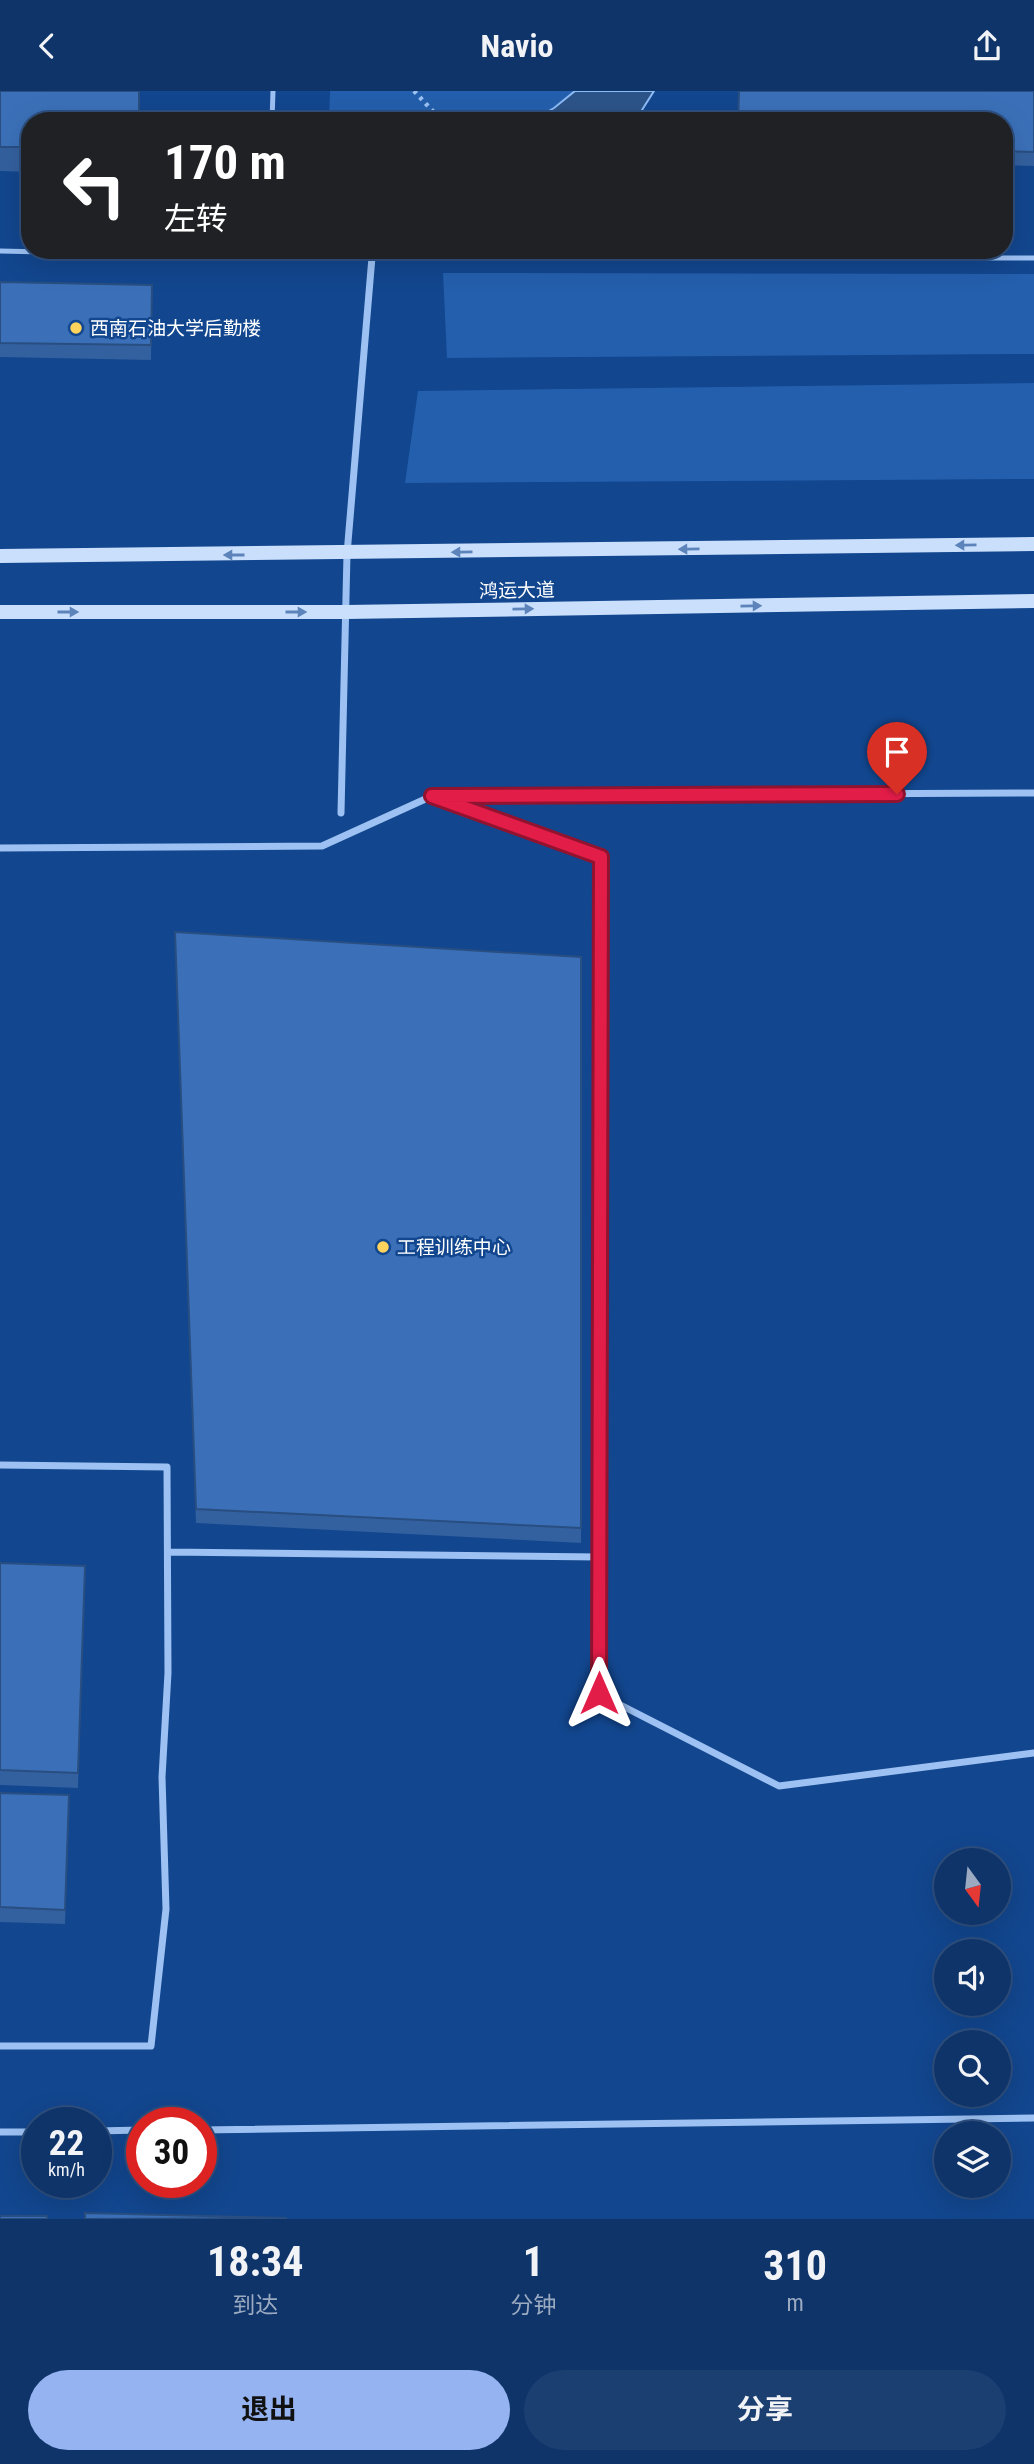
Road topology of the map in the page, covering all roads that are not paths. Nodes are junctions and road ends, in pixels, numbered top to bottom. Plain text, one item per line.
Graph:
1 (273, 91) edge
2 (272, 112) edge
3 (0, 251) edge
4 (21, 251) edge
5 (1013, 258) edge
6 (1034, 258) edge
7 (372, 259) edge
8 (1034, 544) edge
9 (347, 554) junction
10 (0, 556) edge
11 (1034, 601) edge
12 (0, 612) edge
13 (346, 612) junction
14 (1034, 793) edge
15 (432, 796) junction
16 (341, 813) dead end
17 (0, 849) edge
18 (0, 1465) edge
19 (168, 1552) junction
20 (599, 1557) junction
21 (1034, 1753) edge
22 (0, 2046) edge
23 (1034, 2117) edge
24 (217, 2130) edge
25 (0, 2132) edge
26 (21, 2132) edge

1 - 2 lane
3 - 4 lane
5 - 6 lane
7 - 9 street
8 -> 9 main road, 鸿运大道
9 -> 10 main road, 鸿运大道
9 - 13 street
13 -> 11 main road, 鸿运大道
12 -> 13 main road, 鸿运大道
13 - 16 street
14 - 15 street
15 - 17 street
15 - 20 street
18 - 19 street
19 - 20 street
19 - 22 street
20 - 21 street
23 - 24 street
25 - 26 street

